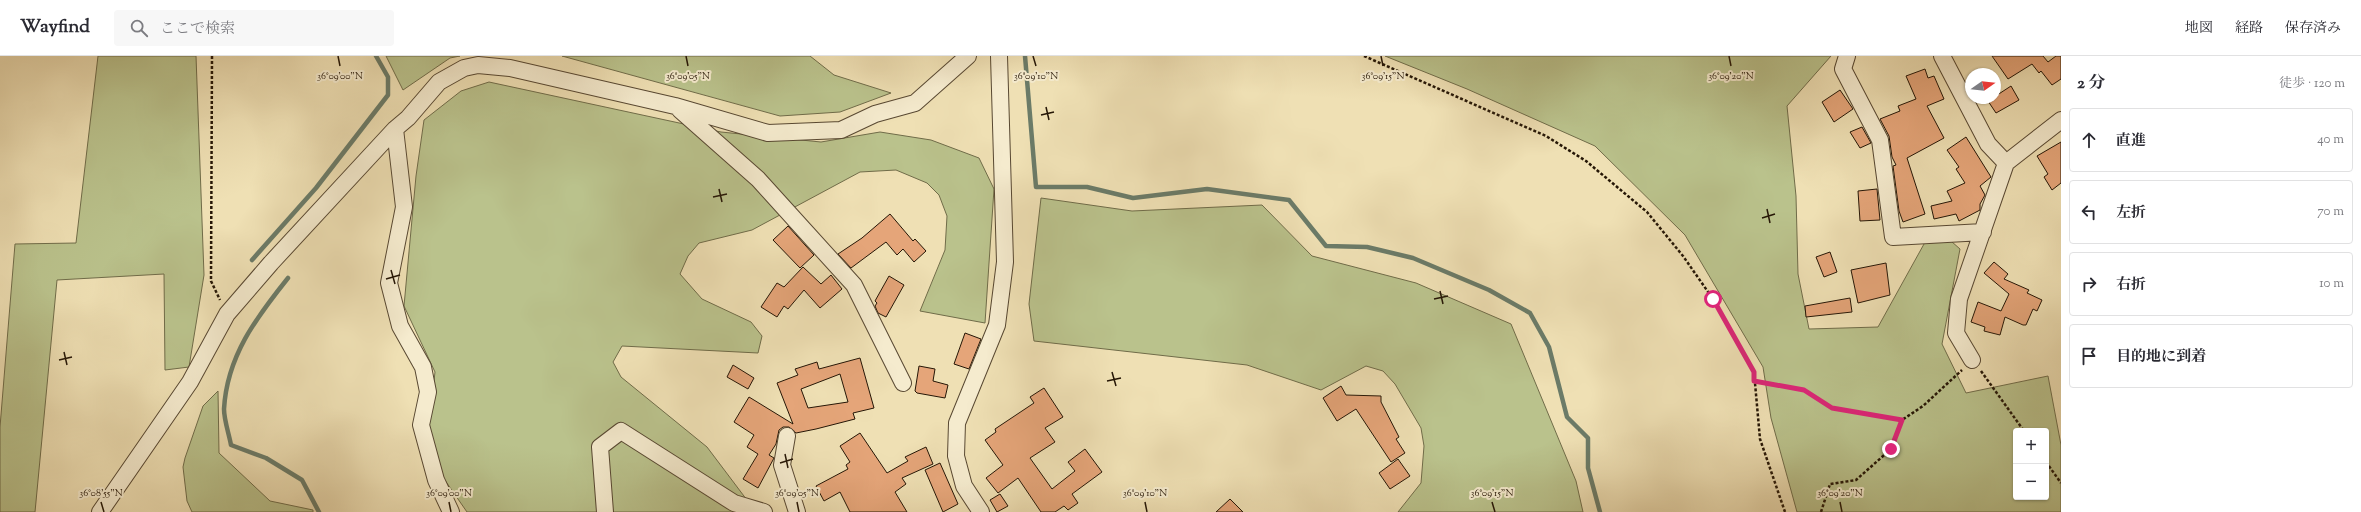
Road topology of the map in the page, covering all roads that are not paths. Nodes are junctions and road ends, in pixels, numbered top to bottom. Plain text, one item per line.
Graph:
1 (968, 56) edge
2 (999, 56) edge
3 (1847, 56) edge
4 (1942, 56) edge
5 (675, 106) junction
6 (2061, 120) edge
7 (395, 129) junction
8 (2006, 163) junction
9 (1983, 232) junction
10 (1972, 360) road end
11 (903, 383) dead end
12 (787, 436) dead end
13 (975, 510) edge
14 (100, 512) edge
15 (451, 512) edge
16 (605, 512) edge
17 (764, 512) edge
18 (797, 512) edge

1 - 5 street
2 - 13 street
3 - 9 street
4 - 8 street
5 - 7 street
5 - 11 street
6 - 8 street
7 - 14 street
7 - 15 street
8 - 9 street
9 - 10 street
12 - 18 street
16 - 17 street

